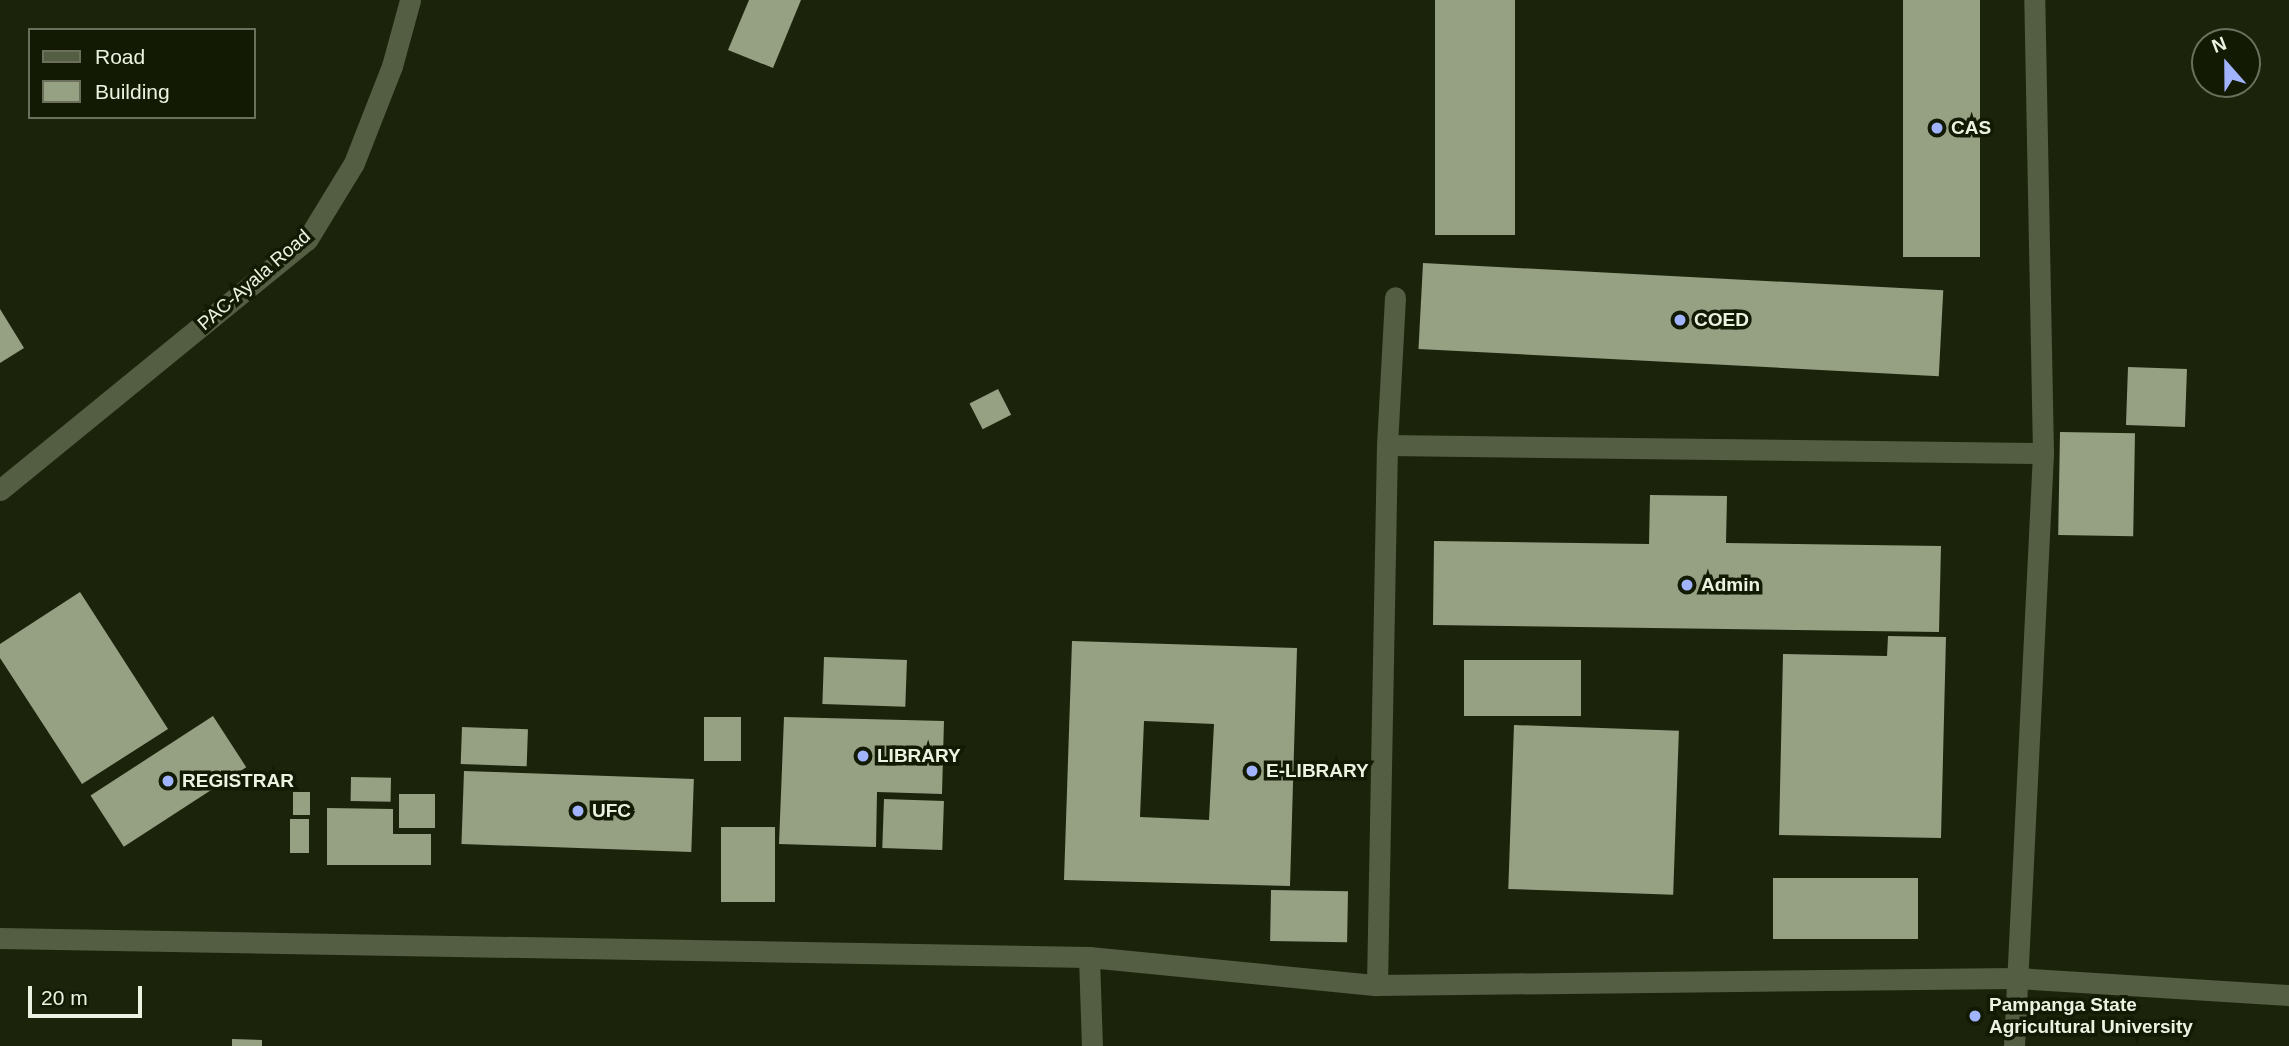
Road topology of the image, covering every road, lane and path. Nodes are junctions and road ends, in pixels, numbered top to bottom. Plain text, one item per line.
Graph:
1 (410, 0) edge
2 (2034, 0) edge
3 (1395, 297) dead end
4 (1387, 445) junction
5 (2043, 453) junction
6 (0, 490) edge
7 (0, 938) edge
8 (1089, 957) junction
9 (2016, 978) junction
10 (1377, 985) junction
11 (2289, 995) edge
12 (1092, 1046) edge
13 (2014, 1046) edge

1 - 6 street, PAC-Ayala Road
2 - 5 street
3 - 4 street
4 - 5 street
4 - 10 street
5 - 9 street
7 - 8 street
8 - 10 street
8 - 12 street
9 - 10 street
9 - 11 street
9 - 13 street

